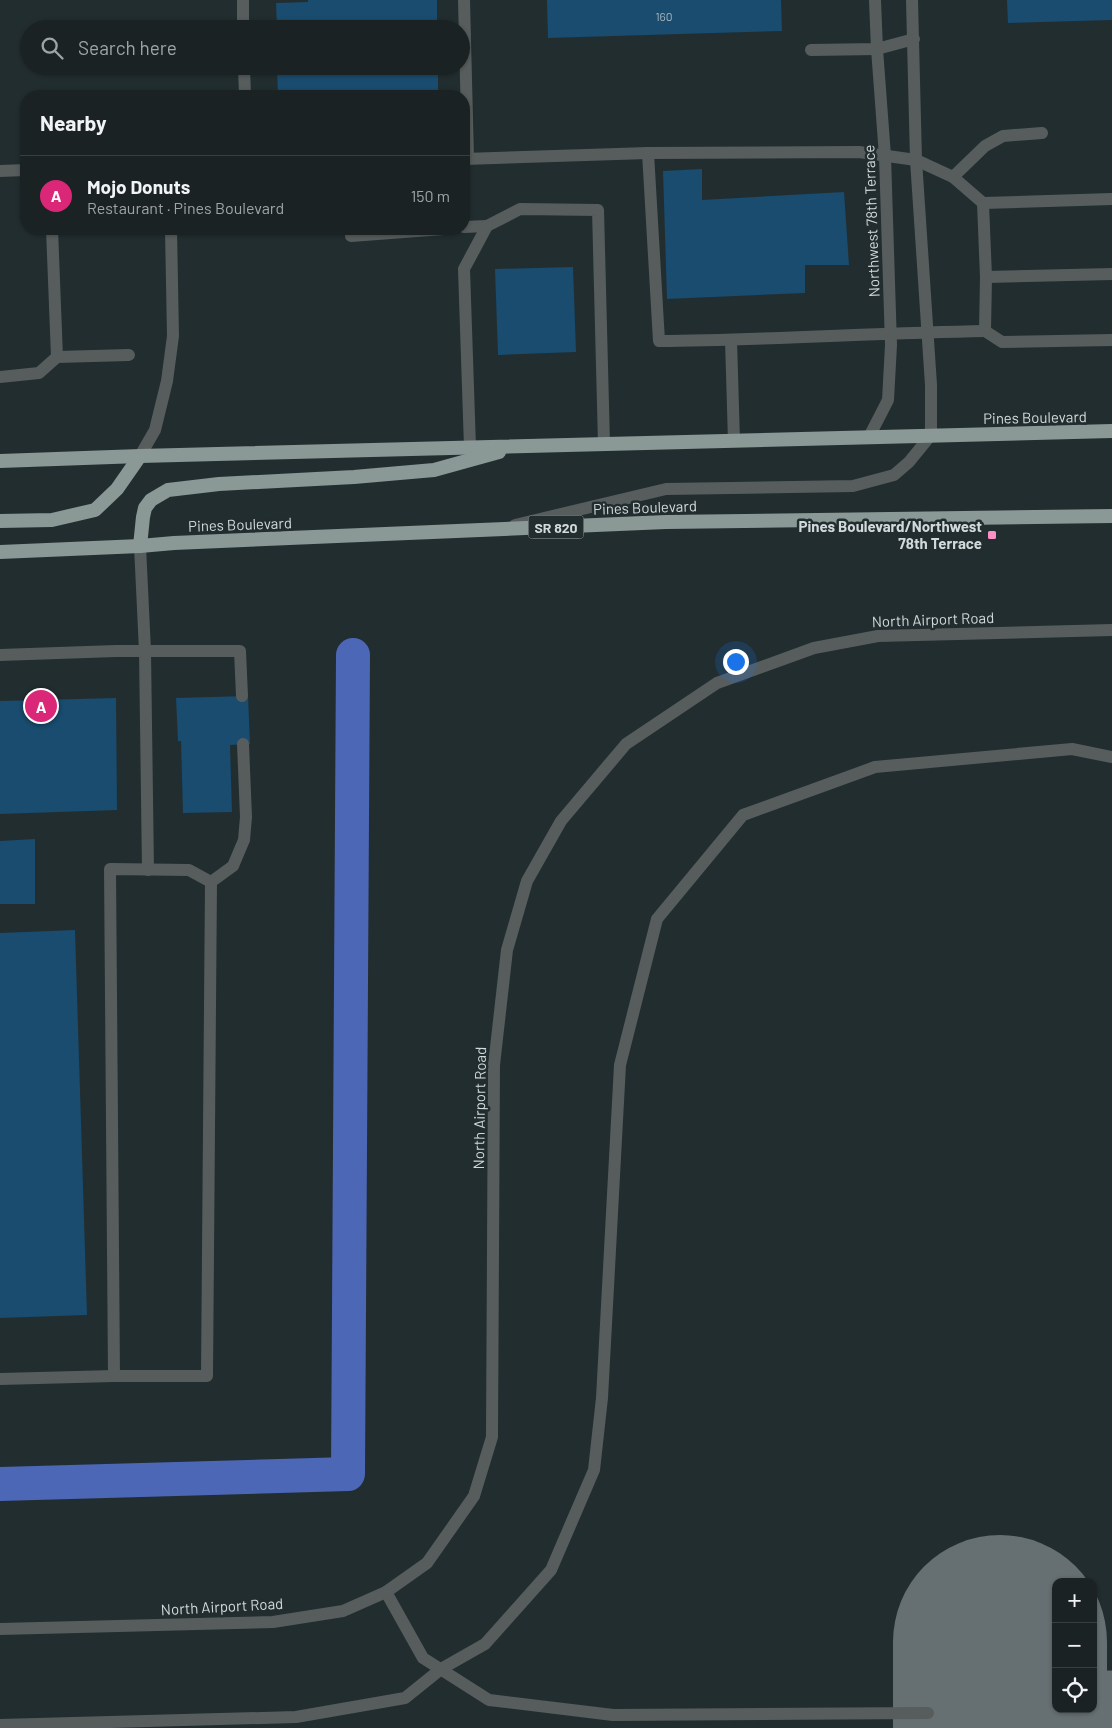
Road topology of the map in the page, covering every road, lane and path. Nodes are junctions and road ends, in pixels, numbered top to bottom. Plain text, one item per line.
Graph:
1 (243, 0) edge
2 (464, 0) edge
3 (875, 0) edge
4 (912, 0) edge
5 (243, 20) edge
6 (464, 20) edge
7 (914, 39) junction
8 (877, 49) junction
9 (810, 50) dead end
10 (244, 75) edge
11 (465, 75) edge
12 (245, 90) edge
13 (465, 90) edge
14 (1042, 133) dead end
15 (648, 154) junction
16 (885, 156) junction
17 (470, 159) edge
18 (916, 160) junction
19 (20, 170) edge
20 (0, 171) edge
21 (953, 177) junction
22 (1112, 199) edge
23 (983, 203) junction
24 (487, 226) junction
25 (470, 227) edge
26 (52, 235) edge
27 (171, 235) edge
28 (364, 235) edge
29 (351, 236) dead end
30 (1112, 274) edge
31 (986, 277) junction
32 (928, 331) junction
33 (985, 331) junction
34 (890, 334) junction
35 (731, 340) junction
36 (1112, 340) edge
37 (129, 354) dead end
38 (57, 357) junction
39 (0, 377) edge
40 (1112, 431) edge
41 (931, 435) junction
42 (869, 437) junction
43 (734, 441) junction
44 (604, 444) junction
45 (516, 446) junction
46 (470, 447) junction
47 (140, 456) junction
48 (0, 461) edge
49 (1112, 516) edge
50 (0, 521) edge
51 (493, 530) junction
52 (140, 546) junction
53 (0, 552) edge
54 (1112, 630) edge
55 (144, 652) junction
56 (0, 655) edge
57 (242, 696) dead end
58 (244, 744) dead end
59 (1112, 757) edge
60 (148, 870) junction
61 (211, 882) junction
62 (114, 1376) junction
63 (0, 1379) edge
64 (386, 1592) junction
65 (0, 1630) edge
66 (441, 1669) junction
67 (928, 1713) dead end
68 (0, 1725) edge

1 - 5 street
2 - 6 street
3 - 8 street, Northwest 78th Terrace
4 - 7 street
7 - 8 street
7 - 18 street
8 - 9 street
8 - 16 street, Northwest 78th Terrace
10 - 12 street
11 - 13 street
14 - 21 street
15 - 16 street
15 - 17 street
15 - 35 street
16 - 18 street
16 - 34 street, Northwest 78th Terrace
18 - 21 street
18 - 32 street
19 - 20 street
21 - 23 street
22 - 23 street
23 - 31 street
24 - 25 street
24 - 44 street
24 - 46 street
26 - 38 street
27 - 47 street
28 - 29 street
30 - 31 street
31 - 33 street
32 - 33 street
32 - 34 street
32 - 41 street
33 - 36 street
34 - 35 street
34 - 42 street, Northwest 78th Terrace
35 - 43 street
37 - 38 street
38 - 39 street
40 - 41 highway, Pines Boulevard
41 - 42 highway, Pines Boulevard
41 - 51 street
42 - 43 highway, Pines Boulevard
43 - 44 highway, Pines Boulevard
44 - 45 highway, Pines Boulevard
45 - 46 highway, Pines Boulevard
45 - 52 highway
46 - 47 highway, Pines Boulevard
47 - 48 highway, Pines Boulevard
47 - 50 highway
49 - 51 highway, Pines Boulevard / SR 820
51 - 52 highway, Pines Boulevard / SR 820
52 - 53 highway, Pines Boulevard / SR 820
52 - 55 street
54 - 64 street, North Airport Road
55 - 56 street
55 - 57 street
55 - 60 street
58 - 61 street
59 - 66 street
60 - 61 street
60 - 62 street
61 - 62 street
62 - 63 street
64 - 65 street, North Airport Road
64 - 66 street
66 - 67 street
66 - 68 street

